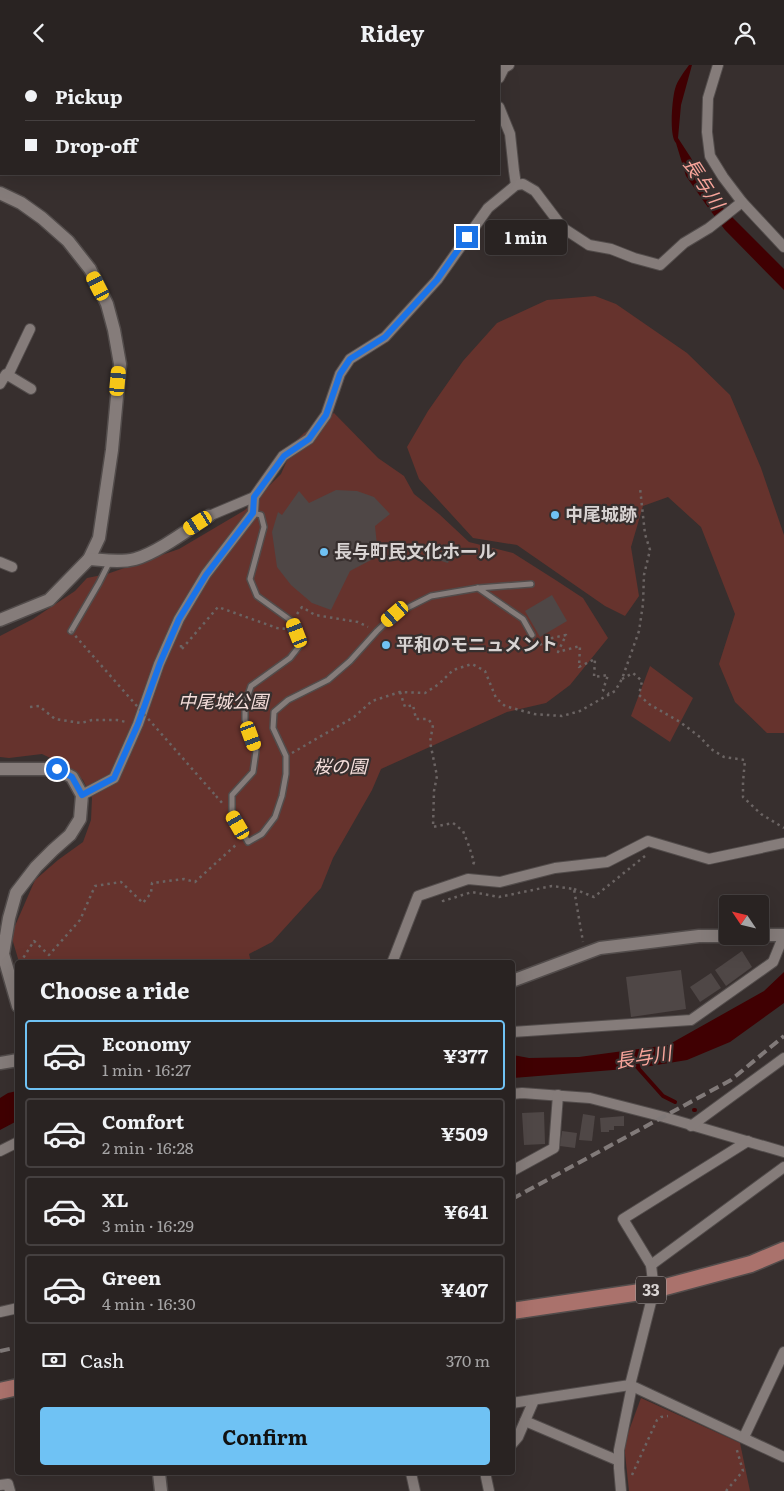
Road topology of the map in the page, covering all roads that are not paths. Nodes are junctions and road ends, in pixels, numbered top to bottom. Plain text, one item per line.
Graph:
1 (509, 65) edge
2 (718, 65) edge
3 (500, 77) edge
4 (500, 109) edge
5 (516, 185) junction
6 (0, 193) edge
7 (740, 204) junction
8 (784, 247) edge
9 (30, 329) dead end
10 (5, 373) edge
11 (0, 383) edge
12 (32, 389) dead end
13 (254, 497) junction
14 (253, 513) junction
15 (209, 516) joint
16 (89, 559) junction
17 (110, 561) junction
18 (0, 562) edge
19 (12, 567) dead end
20 (531, 584) dead end
21 (478, 588) junction
22 (0, 620) edge
23 (71, 631) road end
24 (532, 635) road end
25 (0, 769) edge
26 (82, 795) junction
27 (784, 843) edge
28 (769, 935) edge
29 (784, 935) edge
30 (719, 936) edge
31 (393, 960) edge
32 (515, 980) edge
33 (15, 996) edge
34 (515, 1032) edge
35 (784, 1058) edge
36 (15, 1060) edge
37 (0, 1063) edge
38 (515, 1094) edge
39 (558, 1095) junction
40 (691, 1125) junction
41 (748, 1141) junction
42 (15, 1144) edge
43 (0, 1151) edge
44 (784, 1152) edge
45 (784, 1167) edge
46 (515, 1169) edge
47 (784, 1250) edge
48 (651, 1265) junction
49 (654, 1290) junction
50 (15, 1309) edge
51 (515, 1311) edge
52 (0, 1312) edge
53 (784, 1352) edge
54 (631, 1386) junction
55 (15, 1388) edge
56 (0, 1391) edge
57 (534, 1400) junction
58 (515, 1403) edge
59 (525, 1421) junction
60 (744, 1437) junction
61 (515, 1440) edge
62 (784, 1457) edge
63 (619, 1461) junction
64 (159, 1475) edge
65 (411, 1475) edge
66 (486, 1475) edge
67 (0, 1485) edge
68 (10, 1491) edge
69 (161, 1491) edge
70 (415, 1491) edge
71 (489, 1491) edge
72 (621, 1491) edge

1 - 3 street
2 - 7 street
4 - 5 street
5 - 7 street
5 - 13 street
6 - 16 street
7 - 8 street
9 - 10 street
10 - 11 street
10 - 12 street
13 - 14 street
13 - 15 street
14 - 21 lane
14 - 26 street
15 - 17 street
16 - 17 street
16 - 22 street
17 - 23 lane
18 - 19 street
20 - 21 lane
21 - 24 lane
25 - 26 street
26 - 33 street
27 - 31 street
28 - 29 street
29 - 34 street
30 - 32 street
35 - 40 street
36 - 37 street
38 - 39 street
39 - 40 street
39 - 46 street
40 - 41 street
41 - 44 street
41 - 48 street
42 - 43 street
45 - 48 street
47 - 49 main road, 33
48 - 49 street
49 - 51 main road, 33
49 - 54 street
50 - 52 street
53 - 60 street
54 - 57 street
54 - 60 street
54 - 63 street
55 - 56 main road
57 - 58 street
57 - 59 street
59 - 61 street
59 - 63 street
60 - 62 street
63 - 72 street
64 - 69 street
65 - 70 street
66 - 71 street
67 - 68 street

